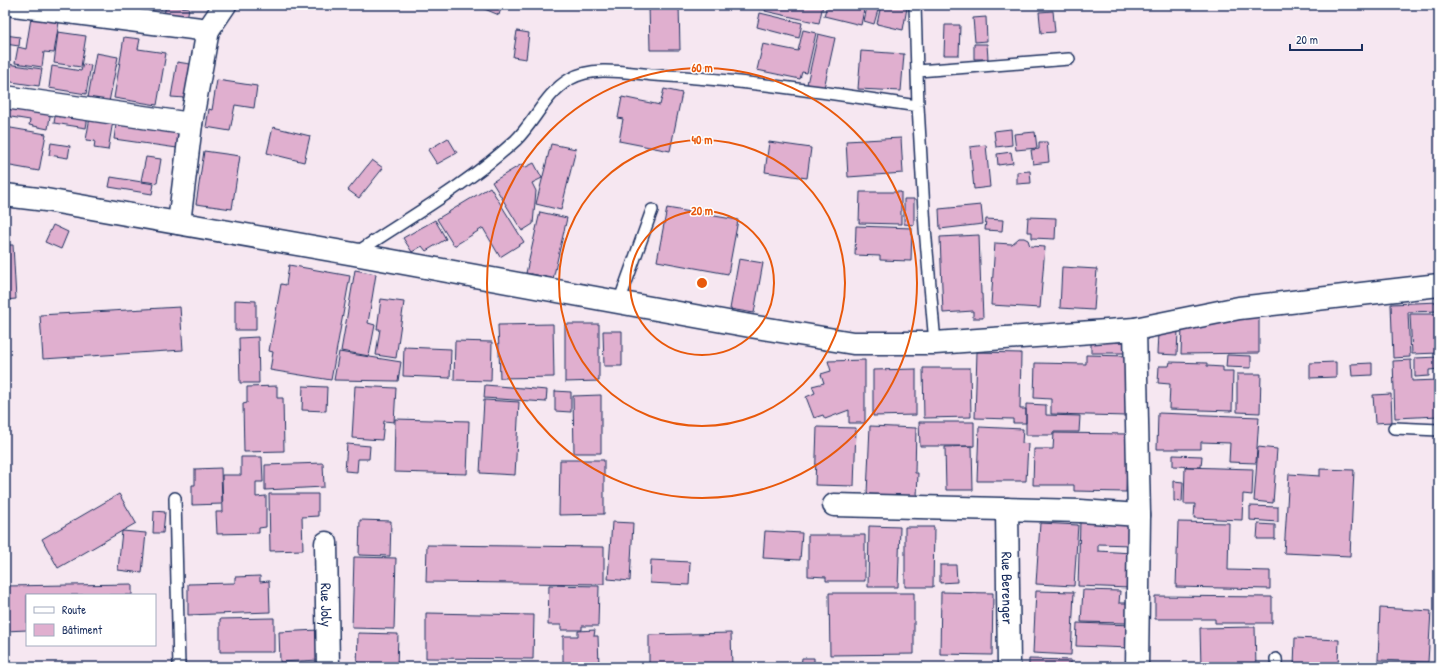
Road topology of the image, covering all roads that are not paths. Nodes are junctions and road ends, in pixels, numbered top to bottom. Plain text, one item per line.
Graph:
1 (14, 5) edge
2 (225, 5) edge
3 (915, 5) edge
4 (208, 30) junction
5 (1069, 59) dead end
6 (918, 71) junction
7 (5, 97) edge
8 (918, 106) junction
9 (191, 124) junction
10 (5, 195) edge
11 (652, 210) dead end
12 (179, 223) junction
13 (354, 254) junction
14 (1439, 285) edge
15 (619, 302) junction
16 (1134, 329) junction
17 (935, 343) junction
18 (1394, 428) dead end
19 (1439, 430) edge
20 (175, 498) dead end
21 (834, 505) dead end
22 (1007, 509) junction
23 (1139, 515) junction
24 (326, 543) dead end
25 (179, 667) edge
26 (328, 667) edge
27 (1009, 667) edge
28 (1137, 667) edge

1 - 4 street
2 - 4 street
3 - 6 lane
4 - 9 street
5 - 6 lane
6 - 8 lane
7 - 9 street
8 - 13 lane
8 - 17 lane
9 - 12 street
10 - 12 street
11 - 15 lane
12 - 13 street
13 - 15 street
14 - 16 street
15 - 17 street
16 - 17 street
16 - 23 street
18 - 19 lane
20 - 25 lane
21 - 22 street
22 - 23 street
22 - 27 street, Rue Berenger
23 - 28 street
24 - 26 street, Rue Joly

